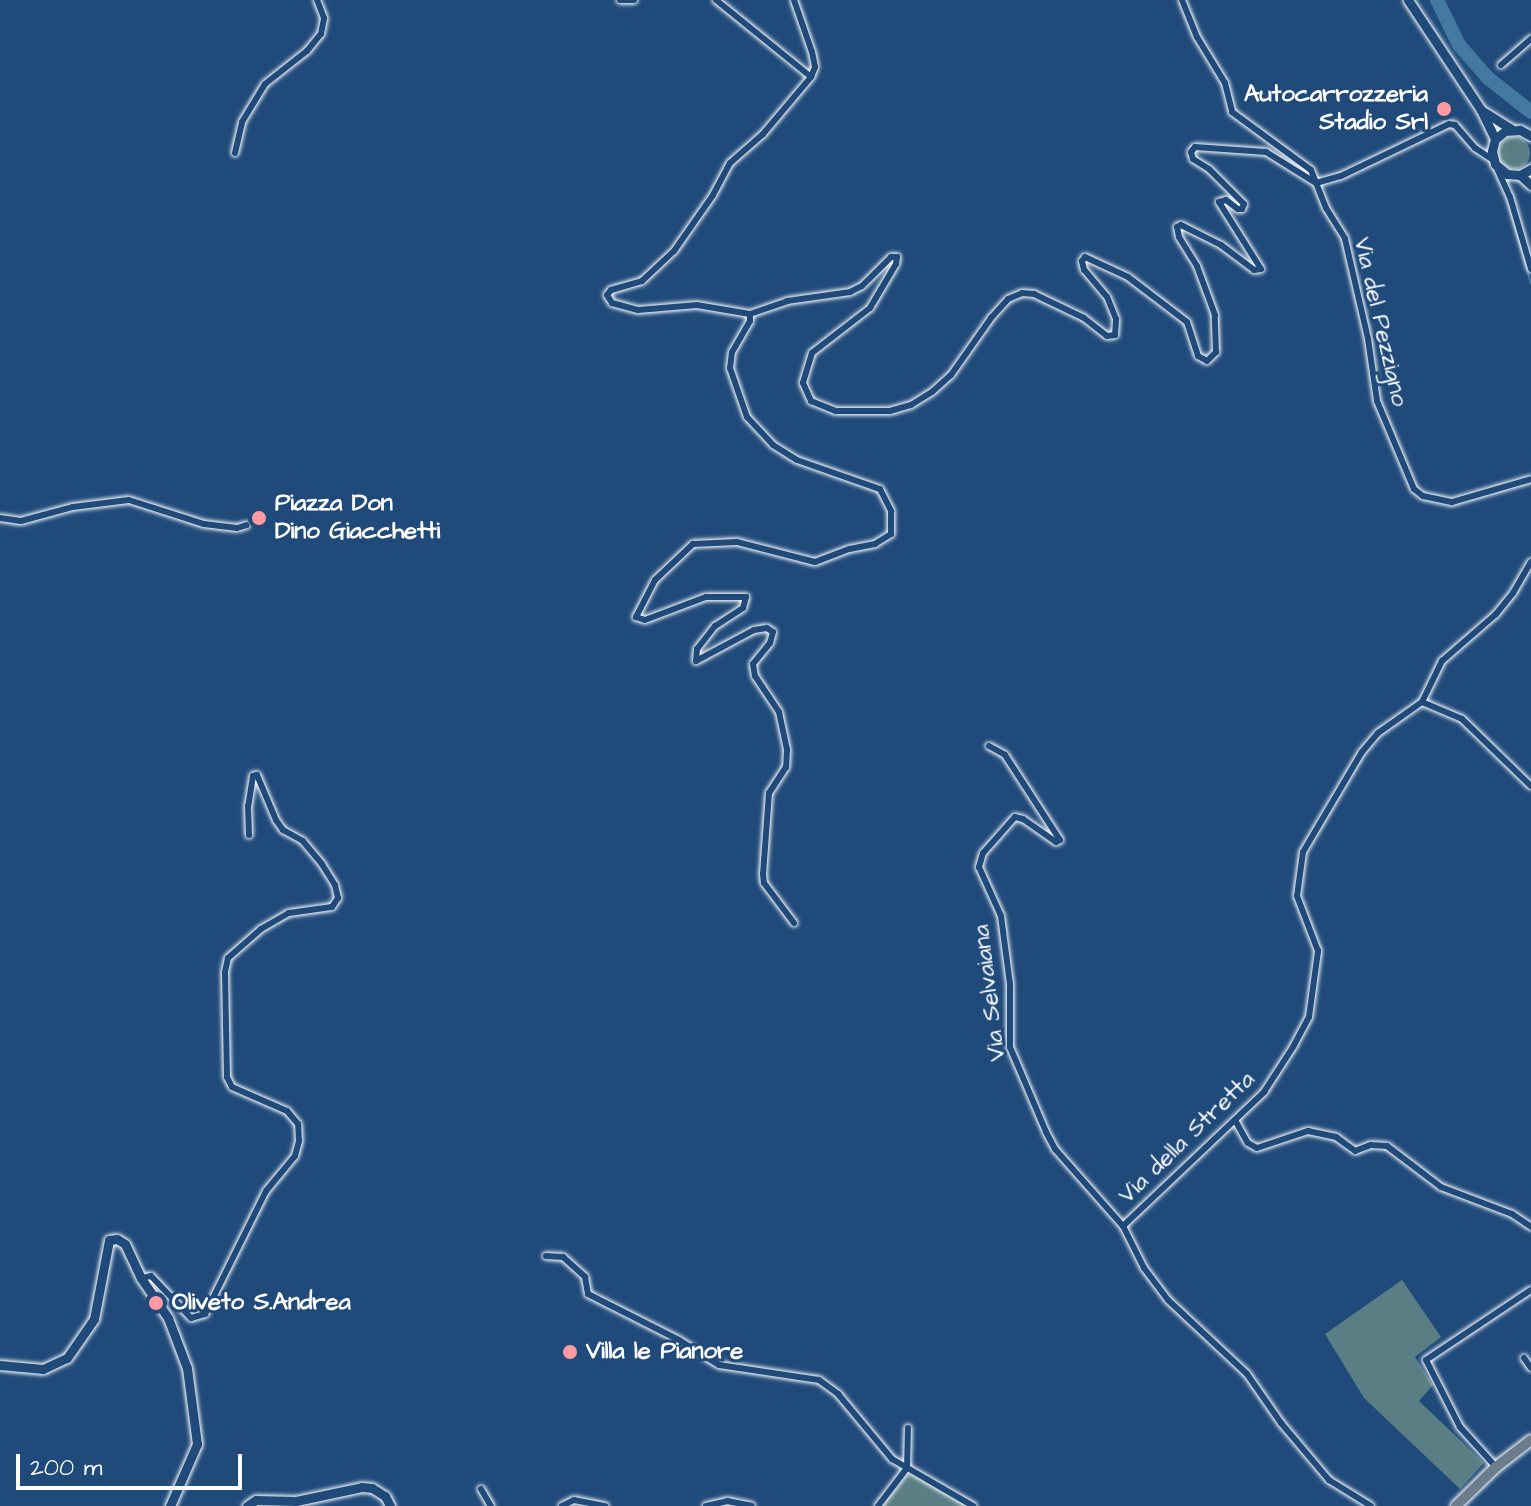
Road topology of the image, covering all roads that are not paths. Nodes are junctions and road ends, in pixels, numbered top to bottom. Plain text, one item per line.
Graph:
1 (317, 0) edge
2 (620, 0) edge
3 (634, 0) edge
4 (716, 0) edge
5 (794, 0) edge
6 (1182, 0) edge
7 (1408, 0) edge
8 (1531, 39) edge
9 (1501, 65) dead end
10 (811, 77) junction
11 (1481, 110) junction
12 (1512, 129) junction
13 (1531, 136) edge
14 (1495, 139) junction
15 (235, 153) dead end
16 (1491, 157) junction
17 (1531, 169) edge
18 (1516, 175) junction
19 (1316, 183) junction
20 (1531, 185) edge
21 (1510, 197) junction
22 (1531, 269) edge
23 (750, 314) junction
24 (1531, 479) edge
25 (0, 518) edge
26 (247, 525) dead end
27 (1531, 562) edge
28 (1422, 702) junction
29 (989, 746) dead end
30 (1531, 786) edge
31 (249, 835) dead end
32 (794, 923) dead end
33 (1235, 1120) junction
34 (1123, 1226) junction
35 (1531, 1227) edge
36 (546, 1256) dead end
37 (141, 1278) junction
38 (1531, 1290) edge
39 (1524, 1358) dead end
40 (0, 1365) edge
41 (1531, 1368) edge
42 (908, 1428) dead end
43 (1531, 1440) edge
44 (1496, 1467) junction
45 (907, 1468) junction
46 (481, 1489) dead end
47 (170, 1506) edge
48 (247, 1506) edge
49 (390, 1506) edge
50 (491, 1506) edge
51 (562, 1506) edge
52 (605, 1506) edge
53 (706, 1506) edge
54 (752, 1506) edge
55 (878, 1506) edge
56 (973, 1506) edge
57 (1371, 1506) edge
58 (1456, 1506) edge

1 - 15 street
2 - 3 street
4 - 10 street
5 - 10 street
6 - 19 street, Via del Pezzigno
7 - 11 street
8 - 9 street
10 - 23 street
11 - 12 street
11 - 14 street
12 - 13 street
12 - 14 street
14 - 16 street
16 - 18 street
16 - 19 street
16 - 21 street
17 - 18 street
18 - 20 street
18 - 21 street
19 - 23 street
19 - 24 street, Via del Pezzigno
21 - 22 street
23 - 32 street
25 - 26 street
27 - 28 street
28 - 30 street
28 - 33 street, Via della Stretta
29 - 34 street, Via Selvaiana
31 - 37 street
33 - 34 street, Via della Stretta
33 - 35 street
34 - 57 street
36 - 45 street
37 - 40 street
37 - 47 street
38 - 44 street
39 - 41 street
42 - 45 street
43 - 44 main road
44 - 58 main road
45 - 55 street
45 - 56 street
46 - 50 street
48 - 49 street
51 - 52 street
53 - 54 street

